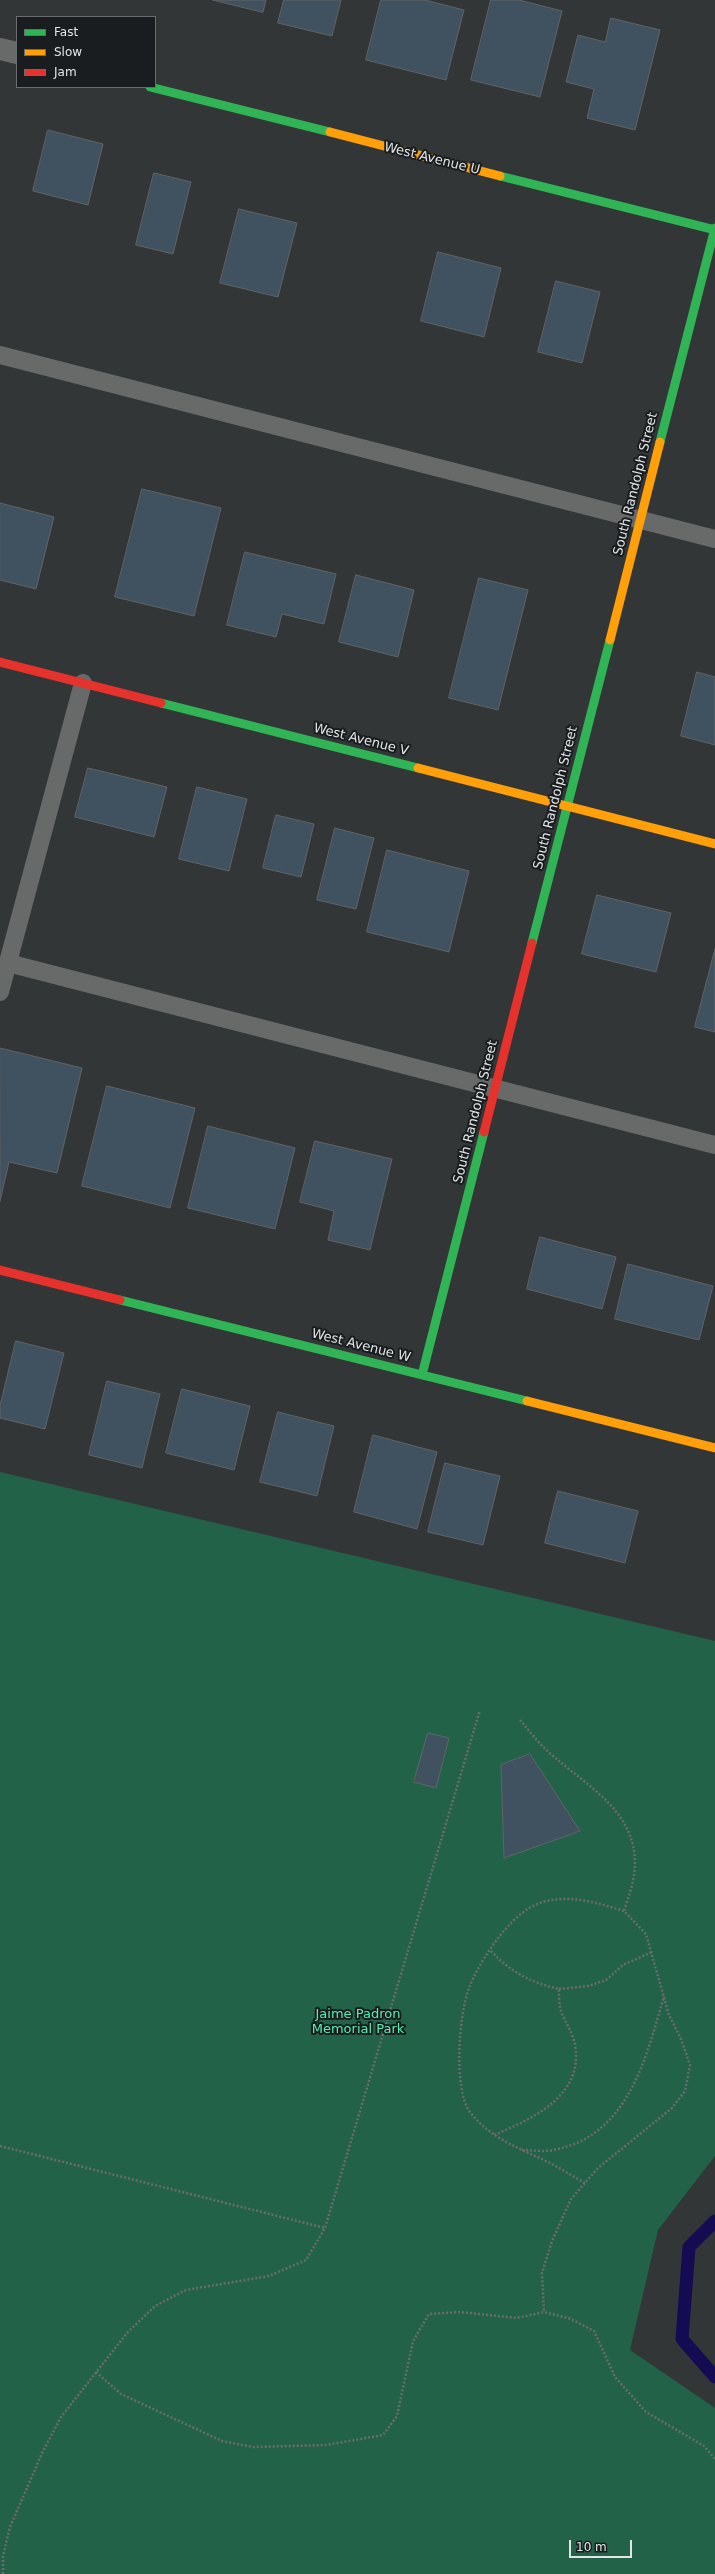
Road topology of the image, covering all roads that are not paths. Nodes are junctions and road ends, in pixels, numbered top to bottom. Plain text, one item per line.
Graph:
1 (0, 49) edge
2 (16, 53) edge
3 (154, 88) edge
4 (715, 229) edge
5 (0, 355) edge
6 (640, 519) junction
7 (715, 539) edge
8 (0, 662) edge
9 (83, 683) junction
10 (568, 806) junction
11 (715, 844) edge
12 (8, 962) junction
13 (0, 992) edge
14 (495, 1088) junction
15 (715, 1145) edge
16 (0, 1270) edge
17 (422, 1375) junction
18 (715, 1448) edge

1 - 2 street
3 - 4 street, West Avenue U
4 - 6 street, South Randolph Street
5 - 6 lane
6 - 7 lane
6 - 10 street, South Randolph Street
8 - 9 street, West Avenue V
9 - 10 street, West Avenue V
9 - 12 lane
10 - 11 street, West Avenue V
10 - 14 street, South Randolph Street
12 - 13 lane
12 - 14 lane
14 - 15 lane
14 - 17 street, South Randolph Street
16 - 17 street, West Avenue W
17 - 18 street, West Avenue W

